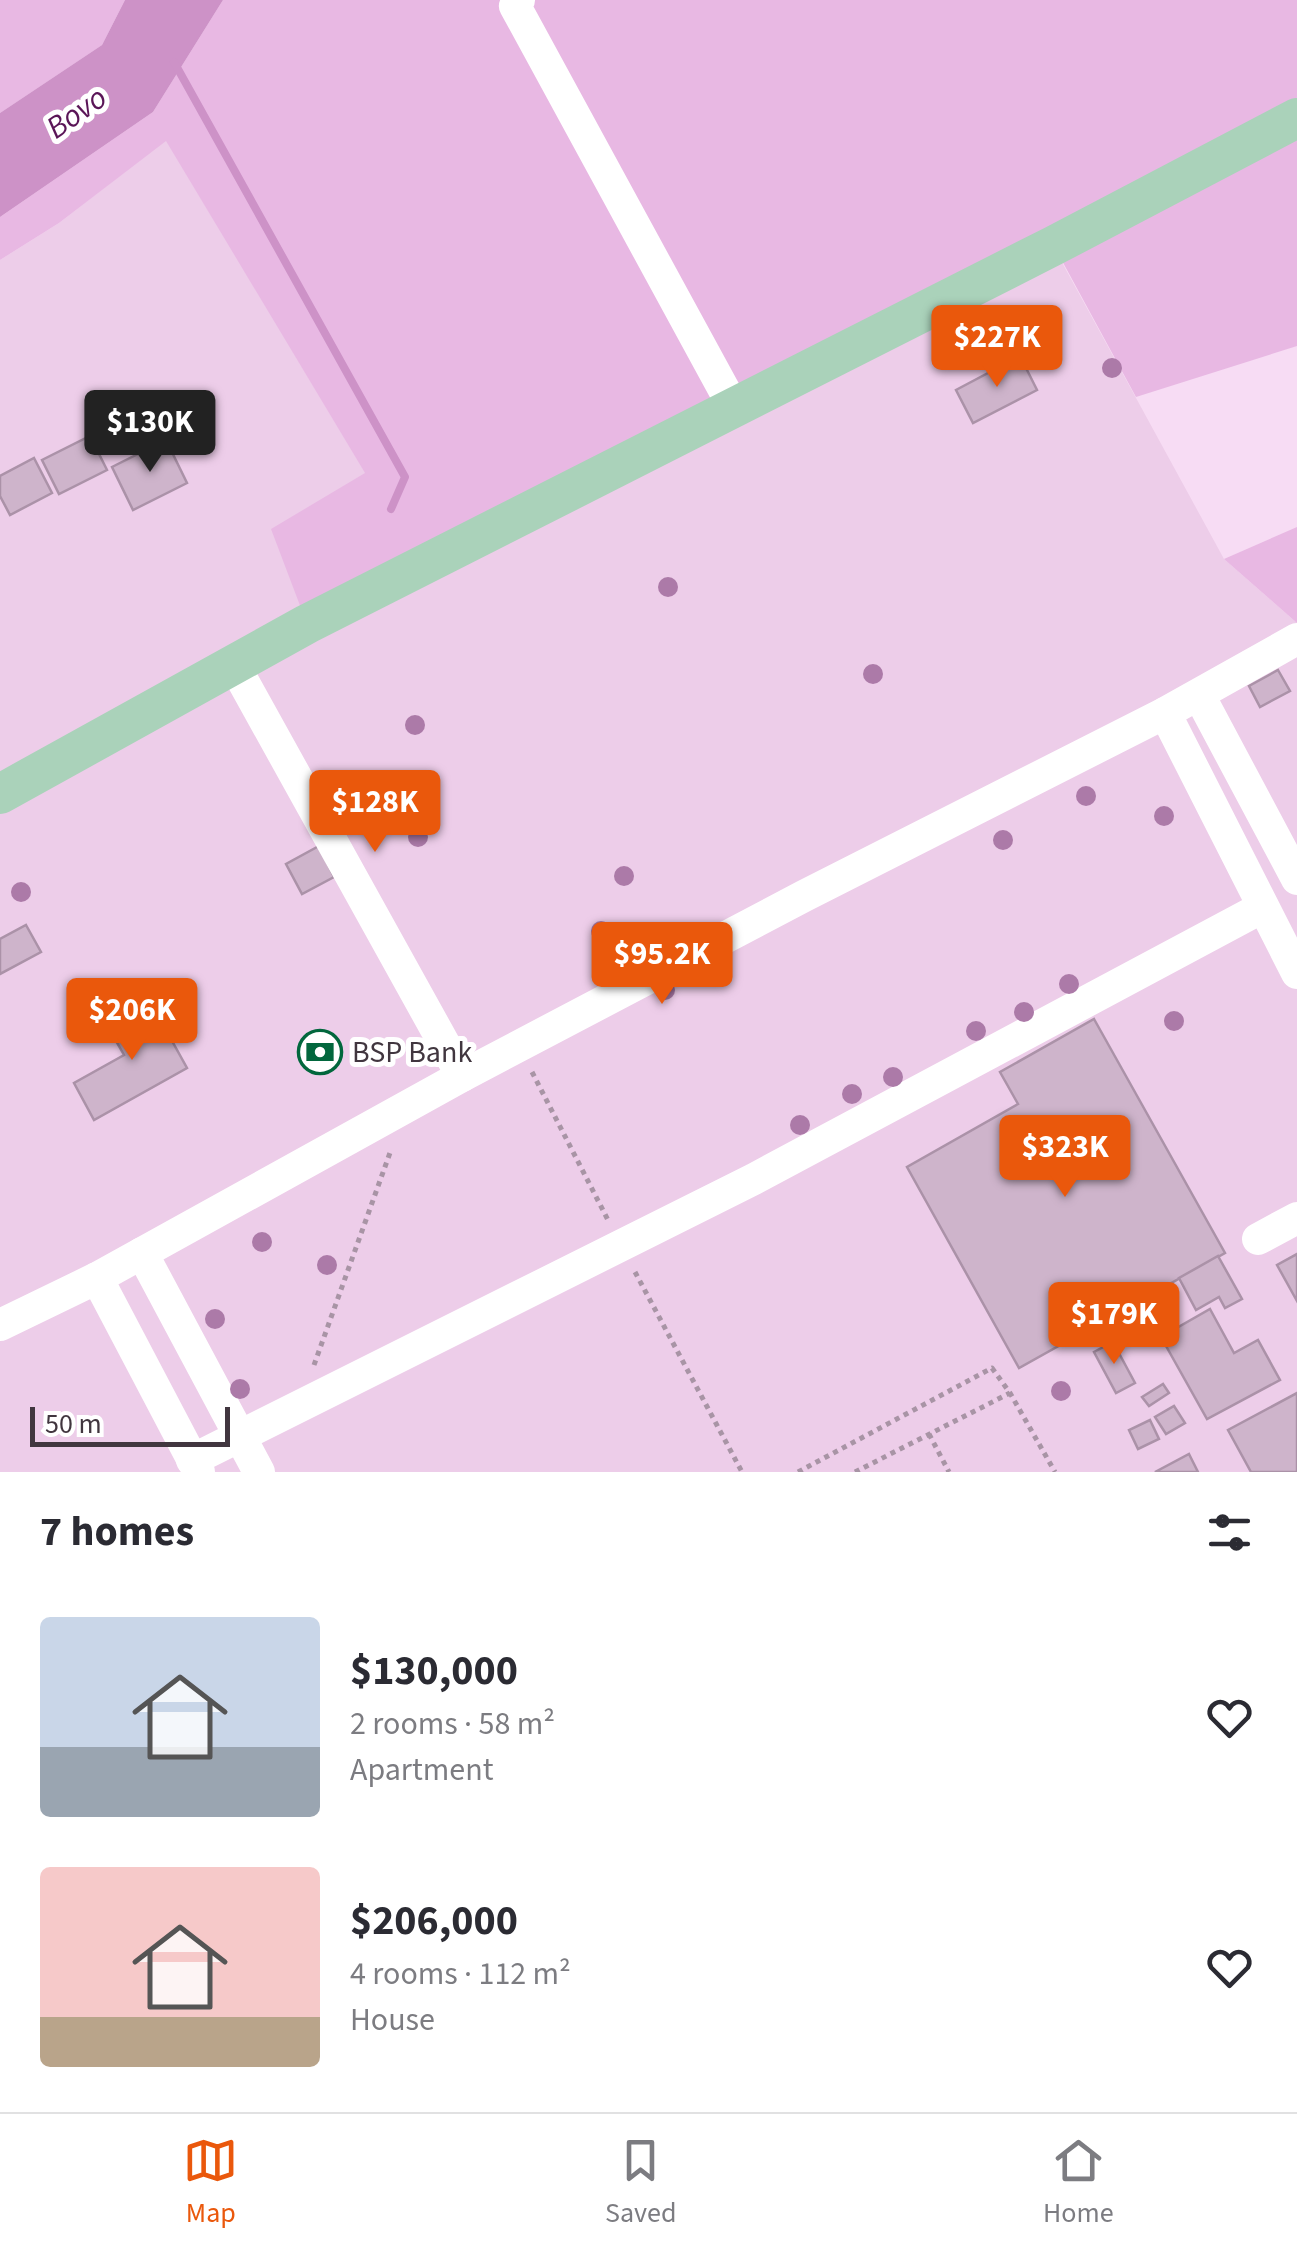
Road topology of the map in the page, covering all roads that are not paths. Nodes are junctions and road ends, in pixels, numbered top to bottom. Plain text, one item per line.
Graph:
1 (519, 0) edge
2 (1297, 118) edge
3 (734, 408) junction
4 (1297, 639) edge
5 (234, 665) junction
6 (1199, 695) junction
7 (1165, 713) junction
8 (0, 794) edge
9 (1297, 879) edge
10 (1263, 907) junction
11 (1297, 974) edge
12 (462, 1076) junction
13 (1297, 1218) edge
14 (1258, 1239) dead end
15 (142, 1254) junction
16 (96, 1278) junction
17 (0, 1326) edge
18 (240, 1436) junction
19 (195, 1466) edge
20 (259, 1472) edge

1 - 3 street
2 - 3 main road
3 - 5 main road
4 - 6 street
5 - 8 main road
5 - 12 street
6 - 7 street
6 - 9 street
7 - 10 street
7 - 12 street
10 - 11 street
10 - 18 street
12 - 15 street
13 - 14 street
15 - 16 street
15 - 18 street
16 - 17 street
16 - 19 street
18 - 19 street
18 - 20 street

